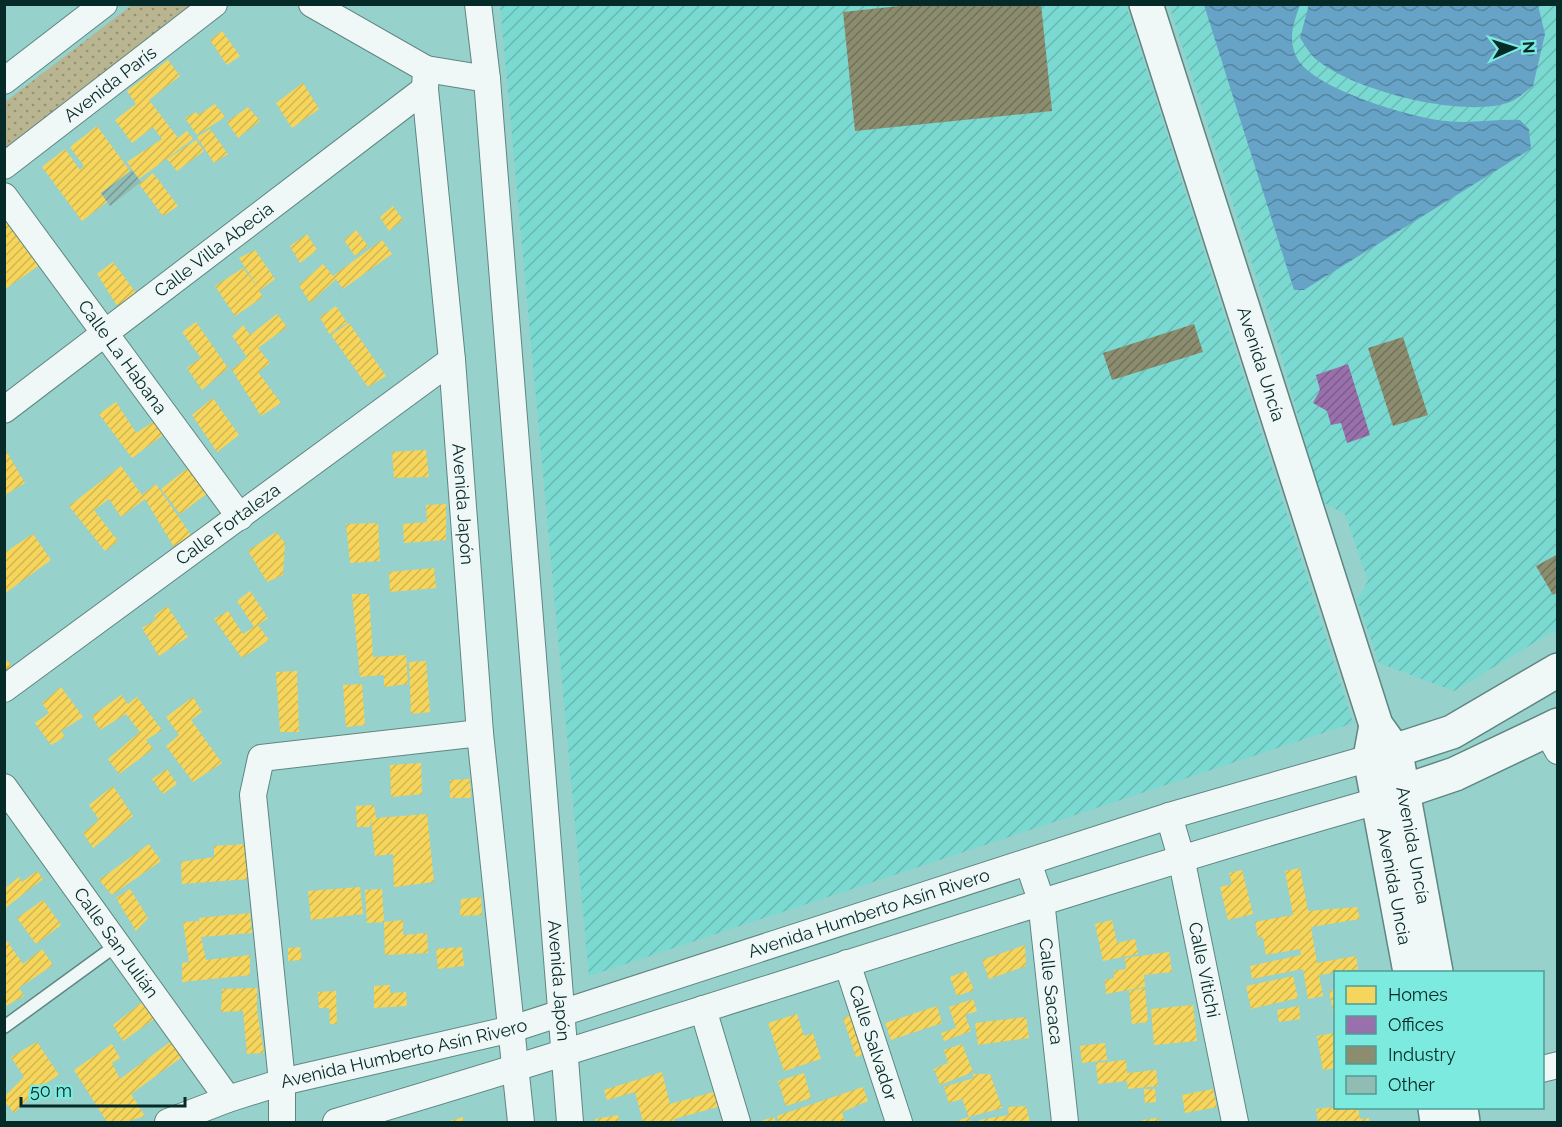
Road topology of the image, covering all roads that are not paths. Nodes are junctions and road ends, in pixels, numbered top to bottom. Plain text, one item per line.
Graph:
1 (104, 4) edge
2 (214, 4) edge
3 (312, 4) edge
4 (478, 4) edge
5 (1146, 4) edge
6 (74, 14) edge
7 (425, 79) junction
8 (487, 79) junction
9 (4, 81) edge
10 (4, 166) edge
11 (4, 196) edge
12 (106, 334) junction
13 (452, 360) junction
14 (4, 410) edge
15 (240, 517) junction
16 (1557, 670) edge
17 (4, 689) edge
18 (480, 733) junction
19 (1554, 736) edge
20 (1383, 755) junction
21 (4, 787) edge
22 (1390, 796) junction
23 (1169, 816) junction
24 (1181, 857) junction
25 (1029, 862) junction
26 (1041, 900) junction
27 (118, 944) junction
28 (847, 963) junction
29 (1410, 971) edge
30 (1436, 971) edge
31 (703, 1010) junction
32 (561, 1013) junction
33 (4, 1027) edge
34 (512, 1029) junction
35 (563, 1055) junction
36 (516, 1070) junction
37 (282, 1082) junction
38 (228, 1099) junction
39 (168, 1122) edge
40 (282, 1122) edge
41 (336, 1122) edge
42 (521, 1122) edge
43 (570, 1122) edge
44 (737, 1122) edge
45 (899, 1122) edge
46 (1065, 1122) edge
47 (1235, 1122) edge

1 - 6 street
2 - 10 street, Avenida París
3 - 7 street
4 - 8 street, Avenida Japón
5 - 20 street, Avenida Uncía
6 - 9 street
7 - 8 street
7 - 12 street, Calle Villa Abecia
7 - 13 street, Avenida Japón
8 - 32 street, Avenida Japón
11 - 12 street, Calle La Habana
12 - 14 street, Calle Villa Abecia
12 - 15 street, Calle La Habana
13 - 15 street, Calle Fortaleza
13 - 18 street, Avenida Japón
15 - 17 street, Calle Fortaleza
16 - 20 street, Avenida Humberto Asín Rivero
18 - 34 street, Avenida Japón
18 - 37 street
19 - 22 street
20 - 22 street, Avenida Uncía
20 - 23 street, Avenida Humberto Asín Rivero
21 - 27 street, Calle San Julián
22 - 24 street
22 - 29 street, Avenida Uncia
22 - 30 street, Avenida Uncía
23 - 24 street, Calle Vitichi
23 - 25 street, Avenida Humberto Asín Rivero
24 - 26 street
24 - 47 street, Calle Vitichi
25 - 26 street, Calle Sacaca
25 - 32 street, Avenida Humberto Asín Rivero
26 - 28 street
26 - 46 street, Calle Sacaca
27 - 33 lane
27 - 38 street, Calle San Julián
28 - 31 street
28 - 45 street, Calle Salvador
31 - 35 street
31 - 44 street
32 - 34 street, Avenida Humberto Asín Rivero
32 - 35 street, Avenida Japón
34 - 36 street, Avenida Japón
34 - 37 street, Avenida Humberto Asín Rivero
35 - 36 street
35 - 43 street, Avenida Japón
36 - 41 street
36 - 42 street, Avenida Japón
37 - 38 street, Avenida Humberto Asín Rivero
37 - 40 street
38 - 39 street, Avenida Humberto Asín Rivero

